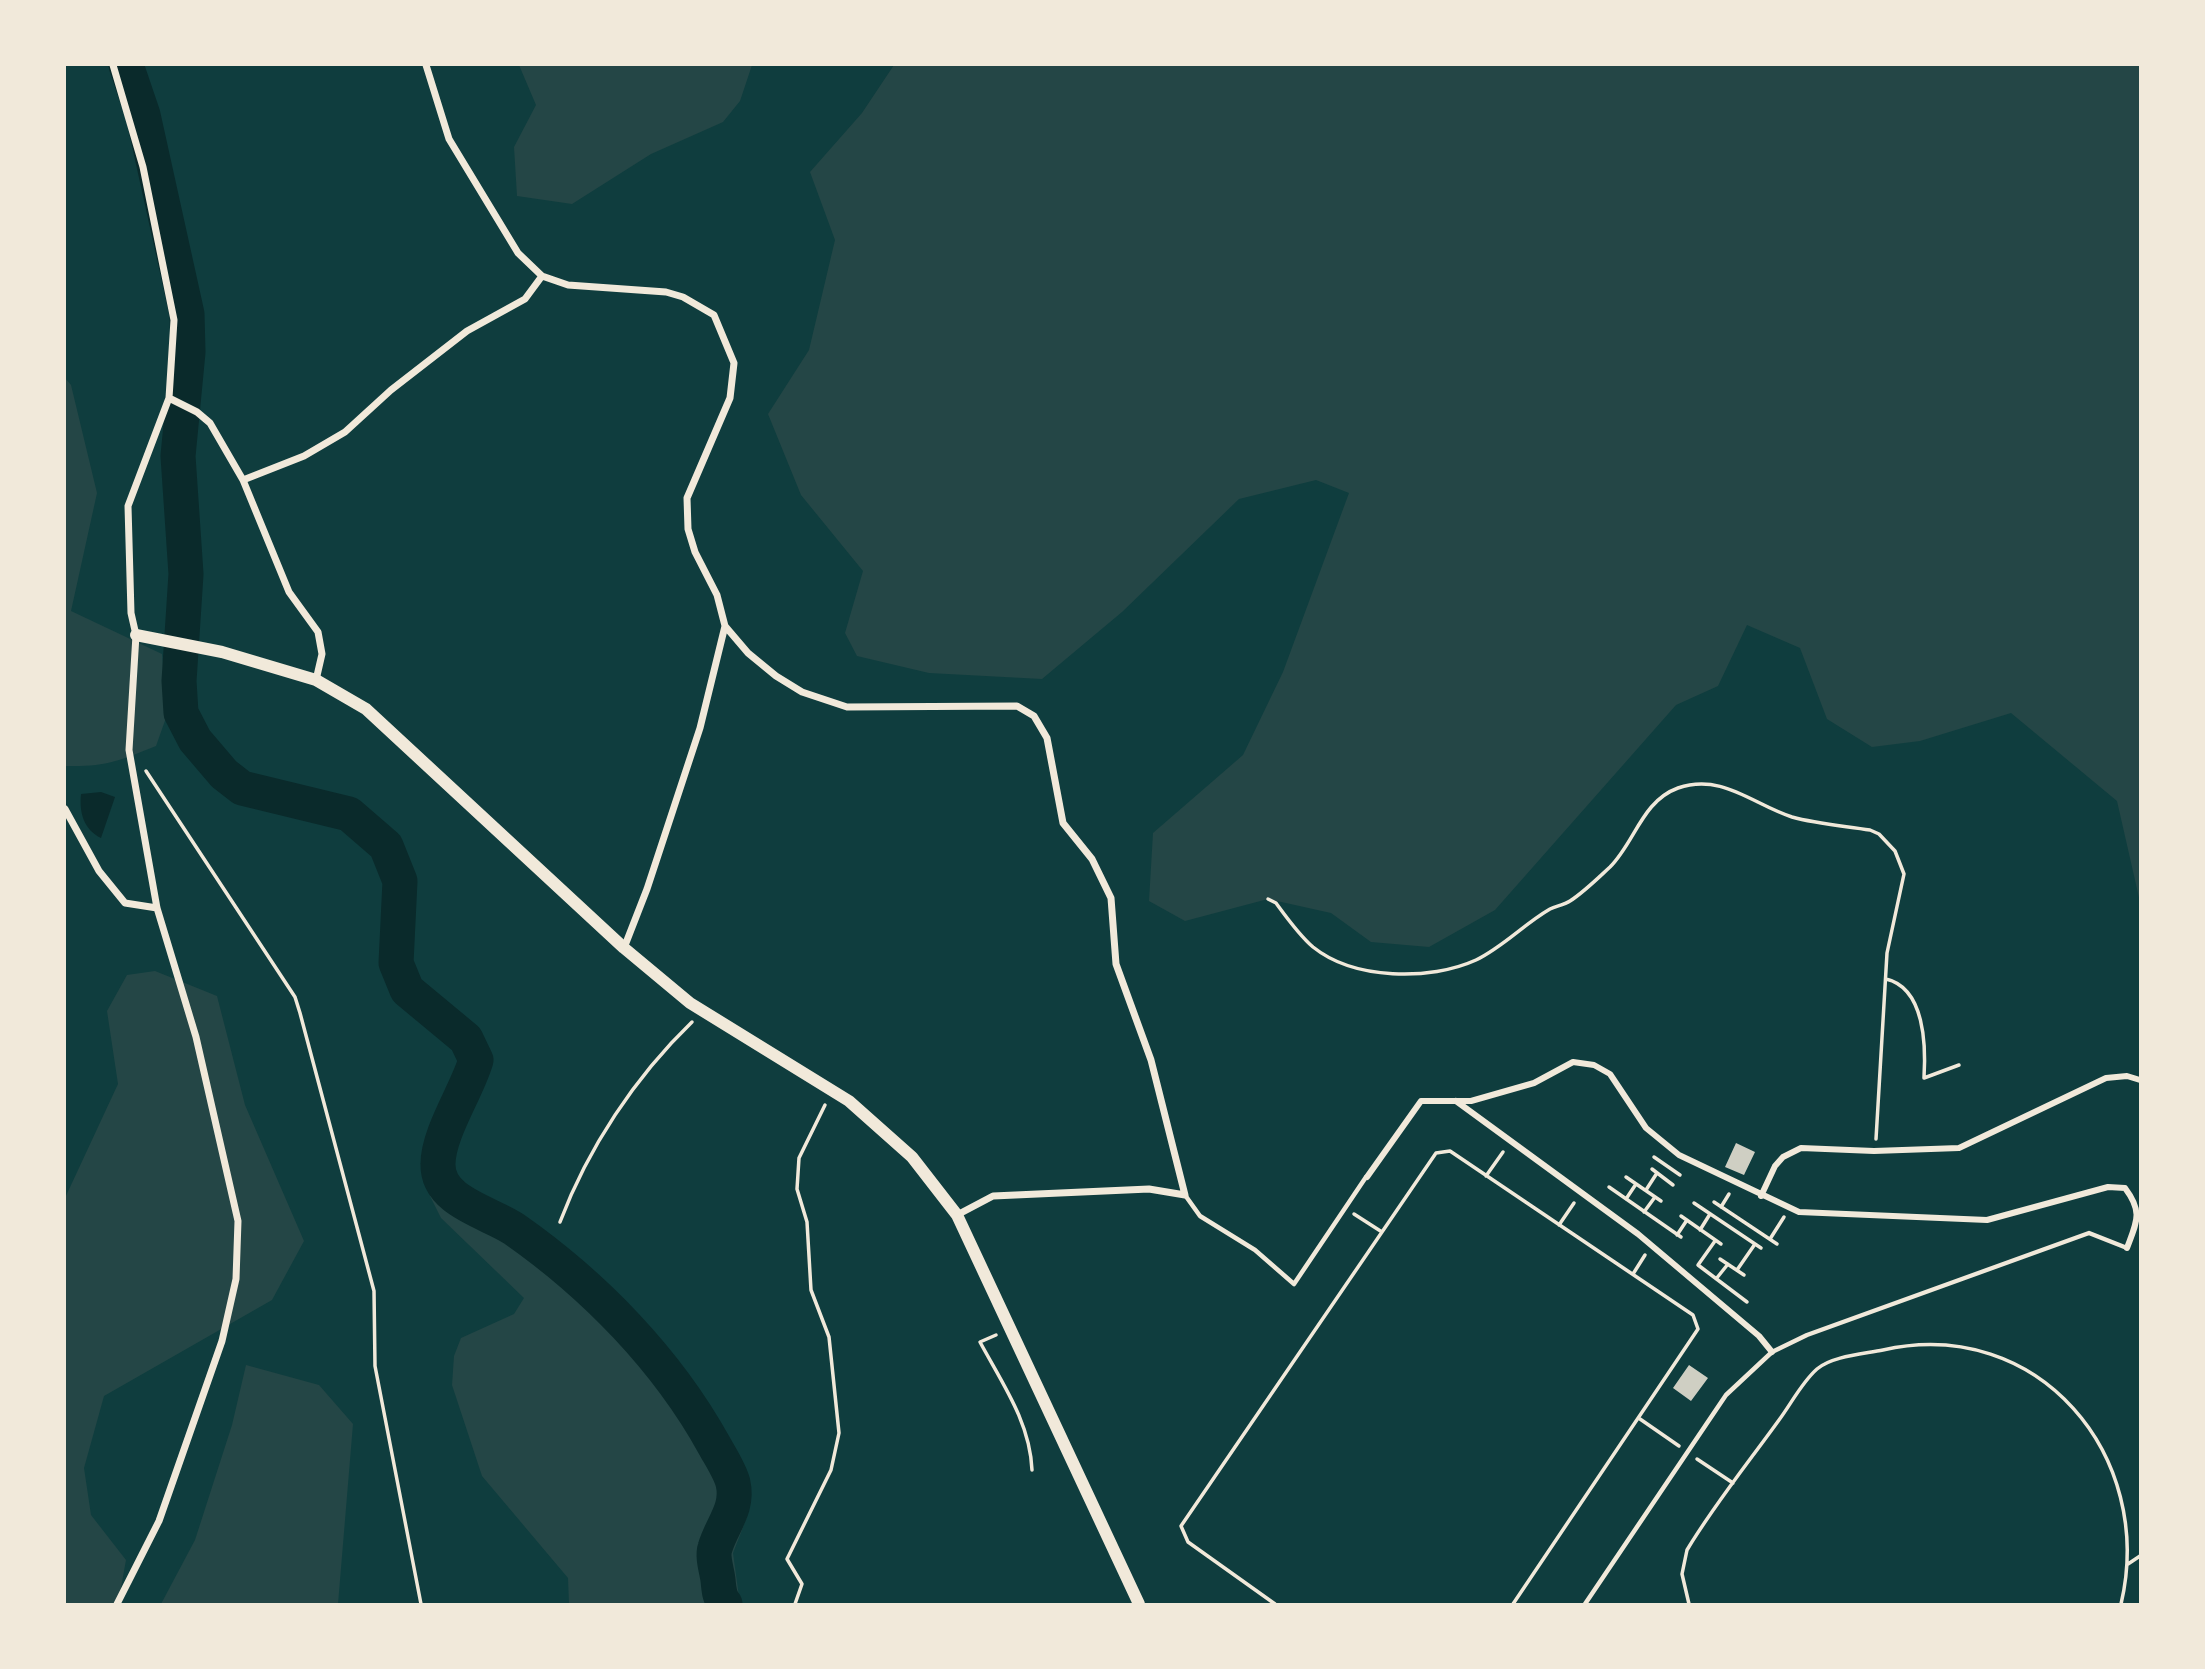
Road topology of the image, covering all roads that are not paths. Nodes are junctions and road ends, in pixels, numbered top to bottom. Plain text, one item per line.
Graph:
1 (113, 65) edge
2 (426, 65) edge
3 (542, 276) junction
4 (171, 399) junction
5 (243, 481) junction
6 (725, 626) junction
7 (136, 635) junction
8 (316, 680) junction
9 (65, 810) edge
10 (157, 908) junction
11 (624, 947) junction
12 (2140, 1080) edge
13 (1454, 1100) junction
14 (1367, 1177) joint
15 (1185, 1195) junction
16 (1761, 1196) junction
17 (957, 1215) junction
18 (2127, 1248) joint
19 (1772, 1352) junction
20 (117, 1604) edge
21 (1139, 1604) edge
22 (1585, 1604) edge

1 - 4 street
2 - 3 street
3 - 5 street
3 - 6 street
4 - 5 street
4 - 7 street
5 - 8 street
6 - 11 street
6 - 15 street
7 - 8 main road
7 - 10 street
8 - 11 main road
9 - 10 street
10 - 20 street
11 - 17 main road
12 - 16 street
13 - 14 street
13 - 16 street
13 - 19 street
14 - 15 lane
15 - 17 street
16 - 18 street
17 - 21 main road
18 - 19 lane
19 - 22 lane

